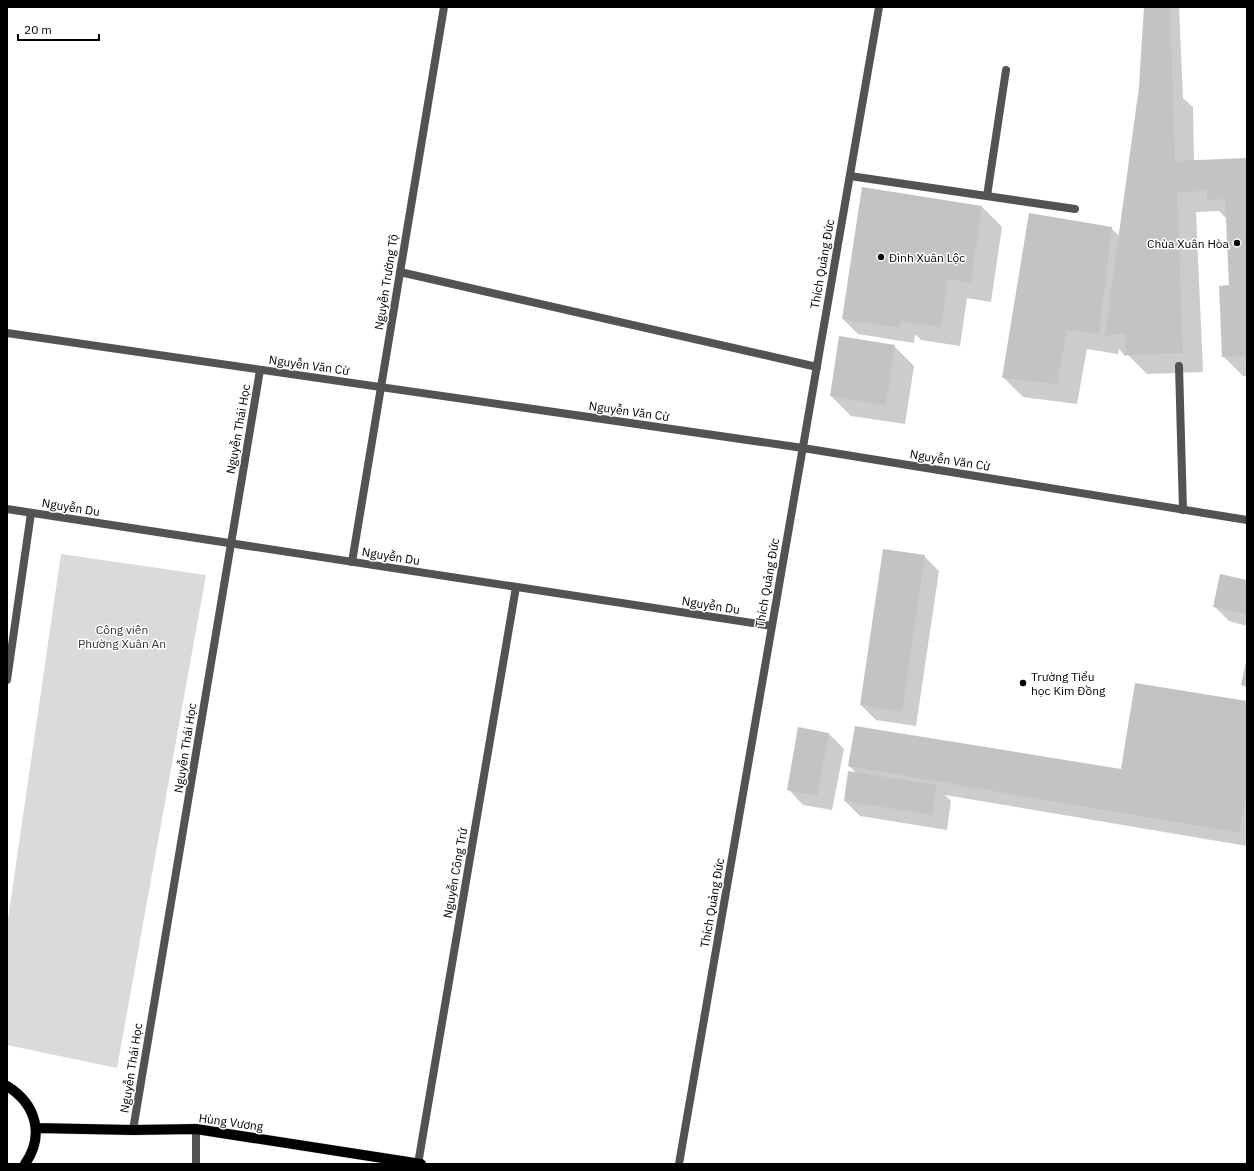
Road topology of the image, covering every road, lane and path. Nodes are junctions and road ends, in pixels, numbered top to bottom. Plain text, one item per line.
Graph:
1 (444, 7) edge
2 (879, 7) edge
3 (1006, 70) dead end
4 (850, 176) junction
5 (987, 196) junction
6 (1075, 209) dead end
7 (400, 272) junction
8 (7, 333) edge
9 (1179, 366) dead end
10 (817, 367) junction
11 (260, 370) junction
12 (381, 387) junction
13 (803, 448) junction
14 (7, 509) edge
15 (1183, 510) junction
16 (31, 513) junction
17 (1247, 520) edge
18 (231, 543) junction
19 (352, 562) junction
20 (516, 587) junction
21 (772, 626) junction
22 (7, 680) edge
23 (7, 1086) edge
24 (36, 1128) junction
25 (133, 1130) junction
26 (196, 1130) junction
27 (30, 1162) edge
28 (196, 1164) edge
29 (418, 1164) edge
30 (422, 1164) edge
31 (679, 1164) edge

1 - 7 street, Nguyễn Trường Tộ
2 - 4 street, Thích Quảng Đức
3 - 5 street
4 - 5 street
4 - 10 street, Thích Quảng Đức
5 - 6 street
7 - 10 street
7 - 12 street, Nguyễn Trường Tộ
8 - 11 street, Nguyễn Văn Cừ
9 - 15 street
10 - 13 street, Thích Quảng Đức
11 - 12 street, Nguyễn Văn Cừ
11 - 18 street, Nguyễn Thái Học
12 - 13 street, Nguyễn Văn Cừ
12 - 19 street, Nguyễn Trường Tộ
13 - 15 street, Nguyễn Văn Cừ
13 - 21 street, Thích Quảng Đức
14 - 16 street, Nguyễn Du
15 - 17 street, Nguyễn Văn Cừ
16 - 18 street, Nguyễn Du
16 - 22 street
18 - 19 street, Nguyễn Du
18 - 25 street, Nguyễn Thái Học
19 - 20 street, Nguyễn Du
20 - 21 street, Nguyễn Du
20 - 29 street, Nguyễn Công Trứ
21 - 31 street, Thích Quảng Đức
23 - 24 main road
24 - 25 main road, Hùng Vương
24 - 27 main road
25 - 26 main road, Hùng Vương
26 - 28 street
26 - 29 main road, Hùng Vương
29 - 30 main road, Hùng Vương

